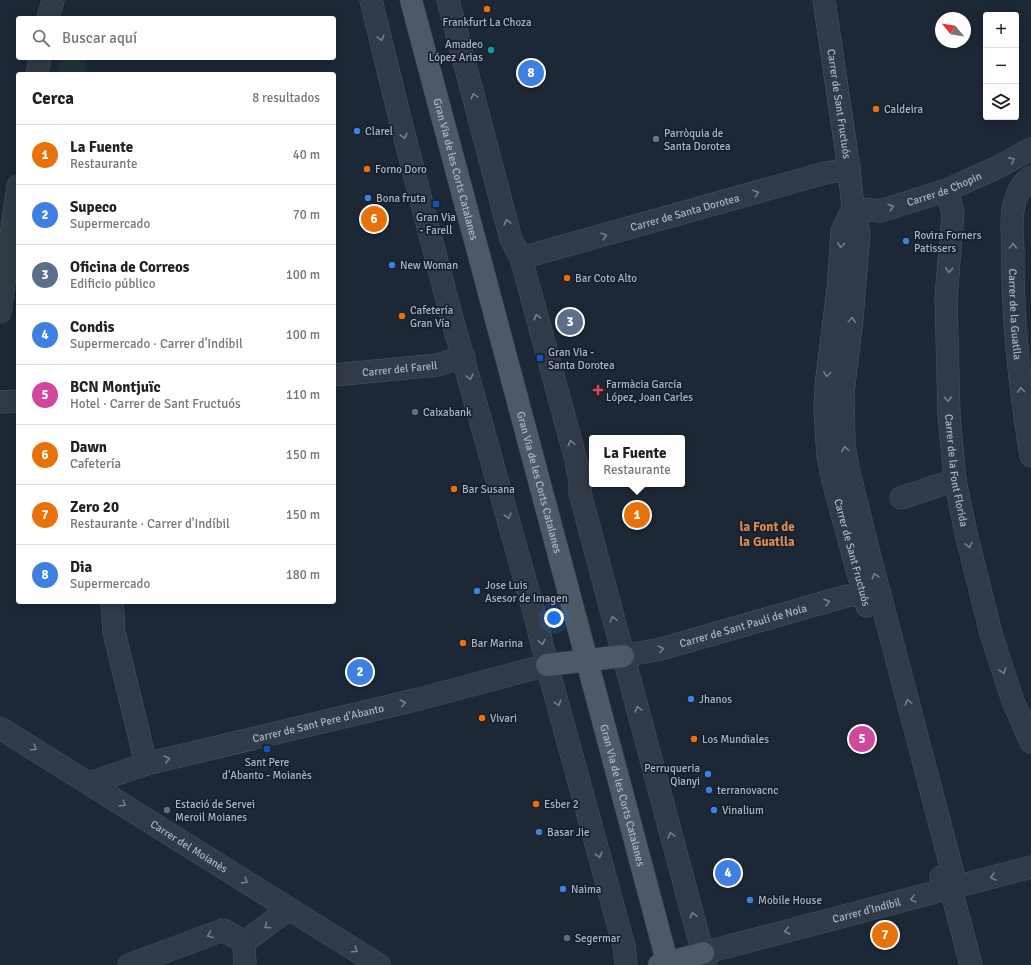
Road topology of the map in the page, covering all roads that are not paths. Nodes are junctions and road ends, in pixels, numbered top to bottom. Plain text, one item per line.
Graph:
1 (53, 0) edge
2 (371, 0) edge
3 (411, 0) edge
4 (448, 0) edge
5 (824, 0) edge
6 (49, 16) edge
7 (40, 60) edge
8 (37, 72) edge
9 (1031, 149) edge
10 (849, 169) junction
11 (1031, 177) edge
12 (947, 190) junction
13 (16, 195) edge
14 (853, 208) junction
15 (5, 245) edge
16 (521, 258) junction
17 (0, 312) edge
18 (464, 357) junction
19 (336, 375) edge
20 (16, 401) edge
21 (0, 402) edge
22 (1031, 456) edge
23 (955, 480) junction
24 (901, 498) dead end
25 (864, 593) junction
26 (112, 604) edge
27 (623, 656) junction
28 (587, 660) junction
29 (547, 665) junction
30 (0, 728) edge
31 (1031, 742) edge
32 (146, 764) junction
33 (90, 784) junction
34 (1031, 867) edge
35 (951, 889) junction
36 (289, 909) junction
37 (244, 942) junction
38 (704, 959) edge
39 (665, 964) edge
40 (129, 965) edge
41 (245, 965) edge
42 (379, 965) edge
43 (626, 965) edge
44 (972, 965) edge

1 - 6 street
2 -> 18 street
3 - 28 main road, Gran Via de les Corts Catalanes
16 -> 4 street
5 - 10 street, Carrer de Sant Fructuós
7 - 8 street
12 -> 9 street, Carrer de Chopin
10 - 14 street, Carrer de Sant Fructuós
16 -> 10 street, Carrer de Santa Dorotea
22 -> 11 street, Carrer de la Guatlla
14 -> 12 street, Carrer de Chopin
12 -> 23 street, Carrer de la Font Florida
13 - 15 street
14 -> 25 street, Carrer de Sant Fructuós
35 -> 14 street, Carrer de Sant Fructuós
15 - 17 street
27 -> 16 street
18 - 19 street, Carrer del Farell
18 -> 29 street
20 - 21 street
23 - 24 street
23 -> 31 street, Carrer de la Font Florida
27 -> 25 street, Carrer de Sant Paulí de Nola
25 - 35 street, Carrer de Sant Fructuós
26 - 32 street
27 - 28 main road
38 -> 27 street
28 - 29 main road
28 - 39 main road, Gran Via de les Corts Catalanes
32 -> 29 street, Carrer de Sant Pere d'Abanto
29 -> 43 street
30 -> 33 street, Carrer del Moianès
32 - 33 street, Carrer de Sant Pere d'Abanto
33 -> 36 street, Carrer del Moianès
34 -> 35 street, Carrer d'Indíbil
35 -> 38 street, Carrer d'Indíbil
35 - 44 street, Carrer de Sant Fructuós
36 -> 37 street
36 -> 42 street, Carrer del Moianès
37 -> 40 street
37 - 41 street
38 - 39 main road

